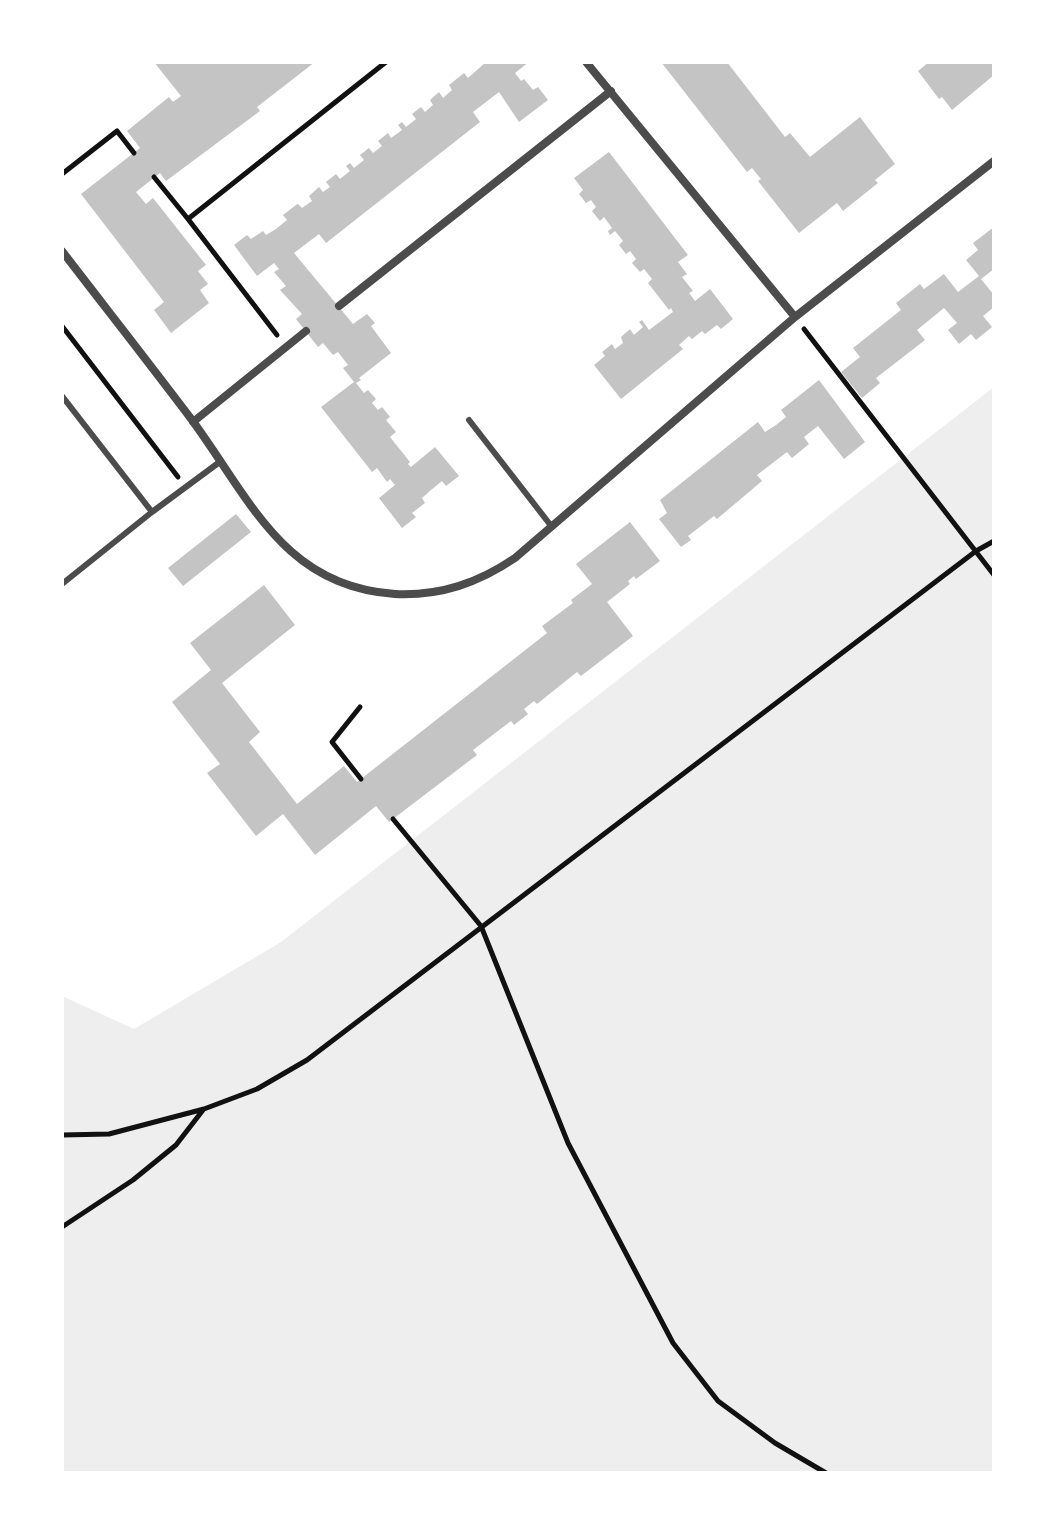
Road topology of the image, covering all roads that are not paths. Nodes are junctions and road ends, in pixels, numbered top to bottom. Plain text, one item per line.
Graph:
1 (586, 62) edge
2 (611, 91) junction
3 (994, 161) edge
4 (62, 251) edge
5 (339, 306) dead end
6 (795, 317) junction
7 (306, 331) dead end
8 (62, 396) edge
9 (469, 420) dead end
10 (193, 422) junction
11 (221, 461) junction
12 (152, 512) junction
13 (552, 527) junction
14 (62, 584) edge

1 - 2 street
2 - 5 street
2 - 6 street
3 - 6 street
4 - 10 street
6 - 13 street
7 - 10 street
8 - 12 lane
9 - 13 lane
10 - 11 street
11 - 12 lane
11 - 13 street
12 - 14 lane

